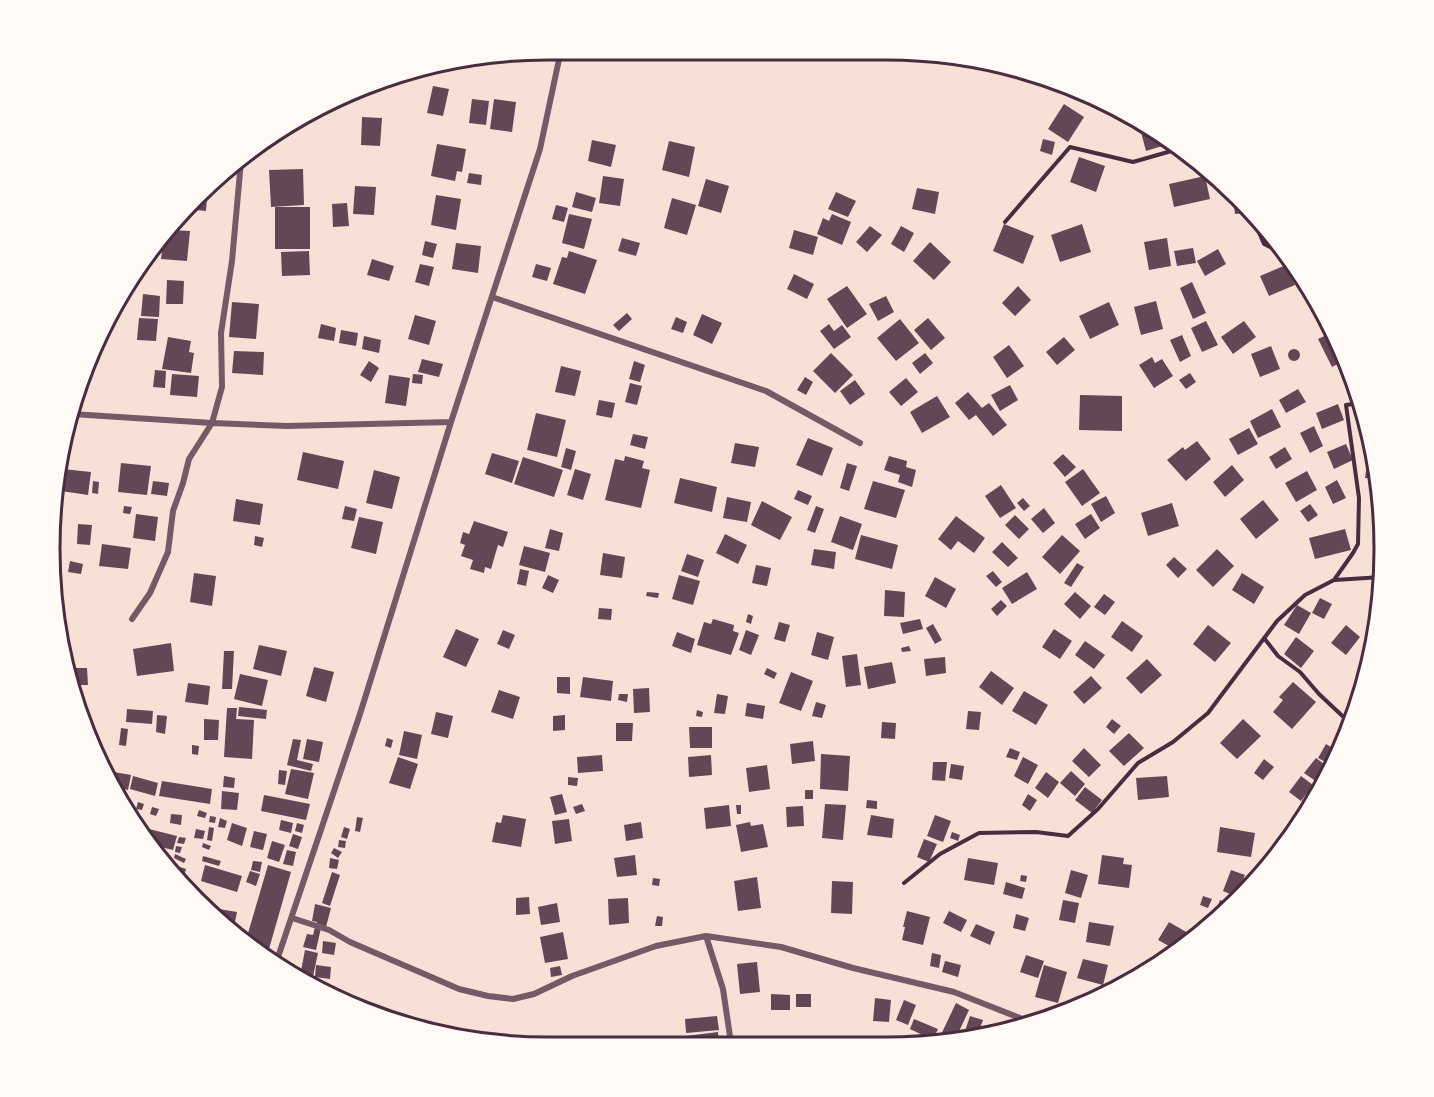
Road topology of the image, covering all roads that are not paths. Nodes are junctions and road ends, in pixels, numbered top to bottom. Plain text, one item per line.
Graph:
1 (559, 60) edge
2 (240, 170) edge
3 (492, 297) junction
4 (79, 414) edge
5 (451, 422) junction
6 (212, 423) junction
7 (860, 443) dead end
8 (132, 619) dead end
9 (292, 918) junction
10 (706, 936) junction
11 (279, 956) edge
12 (1017, 1019) edge
13 (730, 1037) edge

1 - 3 street
2 - 6 street
3 - 5 street
3 - 7 street
4 - 6 street
5 - 6 street
5 - 9 street
6 - 8 street
9 - 10 street
9 - 11 street
10 - 12 street
10 - 13 street

